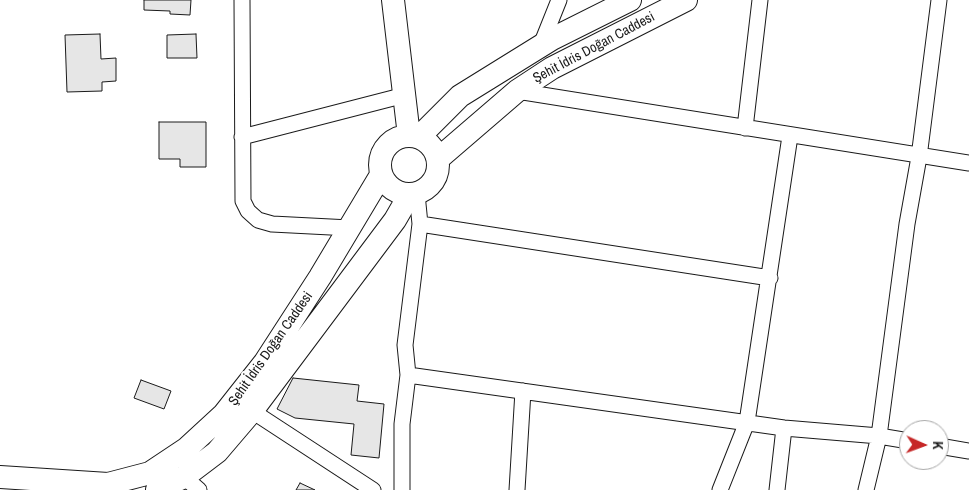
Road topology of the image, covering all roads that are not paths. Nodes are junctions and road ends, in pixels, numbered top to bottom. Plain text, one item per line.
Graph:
1 (242, 0) edge
2 (393, 0) edge
3 (559, 0) edge
4 (630, 0) edge
5 (686, 0) edge
6 (760, 0) edge
7 (938, 0) edge
8 (541, 45) junction
9 (517, 91) junction
10 (405, 94) junction
11 (745, 128) junction
12 (414, 136) junction
13 (790, 136) junction
14 (242, 137) junction
15 (919, 157) junction
16 (438, 160) junction
17 (969, 163) edge
18 (381, 174) junction
19 (414, 194) junction
20 (420, 224) junction
21 (350, 228) junction
22 (770, 278) junction
23 (408, 375) junction
24 (523, 391) junction
25 (252, 411) junction
26 (747, 422) junction
27 (784, 428) junction
28 (878, 436) junction
29 (899, 439) edge
30 (949, 448) edge
31 (969, 451) edge
32 (0, 477) edge
33 (191, 484) edge
34 (157, 490) edge
35 (373, 490) edge
36 (402, 490) edge
37 (517, 490) edge
38 (720, 490) edge
39 (778, 490) edge
40 (866, 490) edge

1 - 14 street
2 - 10 main road
3 - 8 street
4 - 8 main road, Şehit İdris Doğan Caddesi
5 - 9 main road, Şehit İdris Doğan Caddesi
6 - 11 street
7 - 15 street
8 - 12 main road, Şehit İdris Doğan Caddesi
9 - 11 street
9 - 16 main road, Şehit İdris Doğan Caddesi
10 - 12 main road
10 - 14 street
11 - 13 street
12 - 16 main road
12 - 18 main road
13 - 15 street
13 - 22 street
14 - 21 street
15 - 17 street
15 - 28 street
16 - 19 main road
18 - 19 main road
18 - 21 main road, Şehit İdris Doğan Caddesi
19 - 20 street
19 - 25 main road
20 - 22 street
20 - 23 street
21 - 32 main road, Şehit İdris Doğan Caddesi
22 - 26 street
23 - 24 street
23 - 36 street
24 - 26 street
24 - 37 street
25 - 33 main road
25 - 35 street
26 - 27 street
26 - 38 street
27 - 28 street
27 - 39 street
28 - 29 street
28 - 40 street
30 - 31 street
33 - 34 main road

